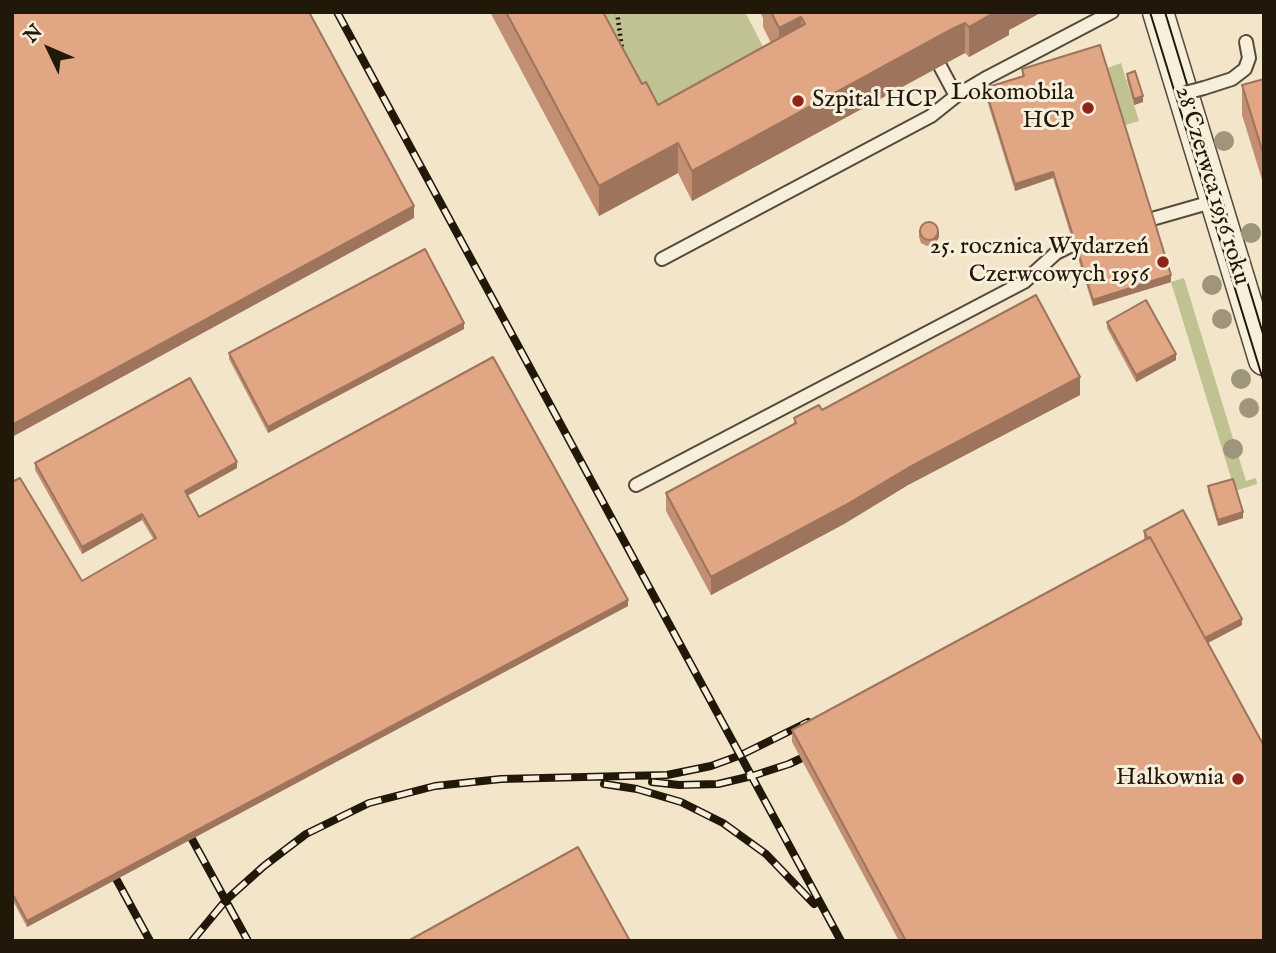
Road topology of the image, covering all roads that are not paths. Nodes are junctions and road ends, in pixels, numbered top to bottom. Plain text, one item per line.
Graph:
1 (1112, 12) edge
2 (1158, 12) edge
3 (1246, 42) dead end
4 (940, 66) edge
5 (1191, 92) junction
6 (957, 96) junction
7 (1216, 201) junction
8 (1152, 219) edge
9 (1074, 244) edge
10 (662, 259) dead end
11 (1264, 360) edge
12 (636, 485) dead end

1 - 6 lane
2 - 5 street, 28 Czerwca 1956 roku
3 - 5 lane
4 - 6 lane
5 - 7 street, 28 Czerwca 1956 roku
6 - 10 lane
7 - 8 lane
7 - 11 street, 28 Czerwca 1956 roku
9 - 12 lane

